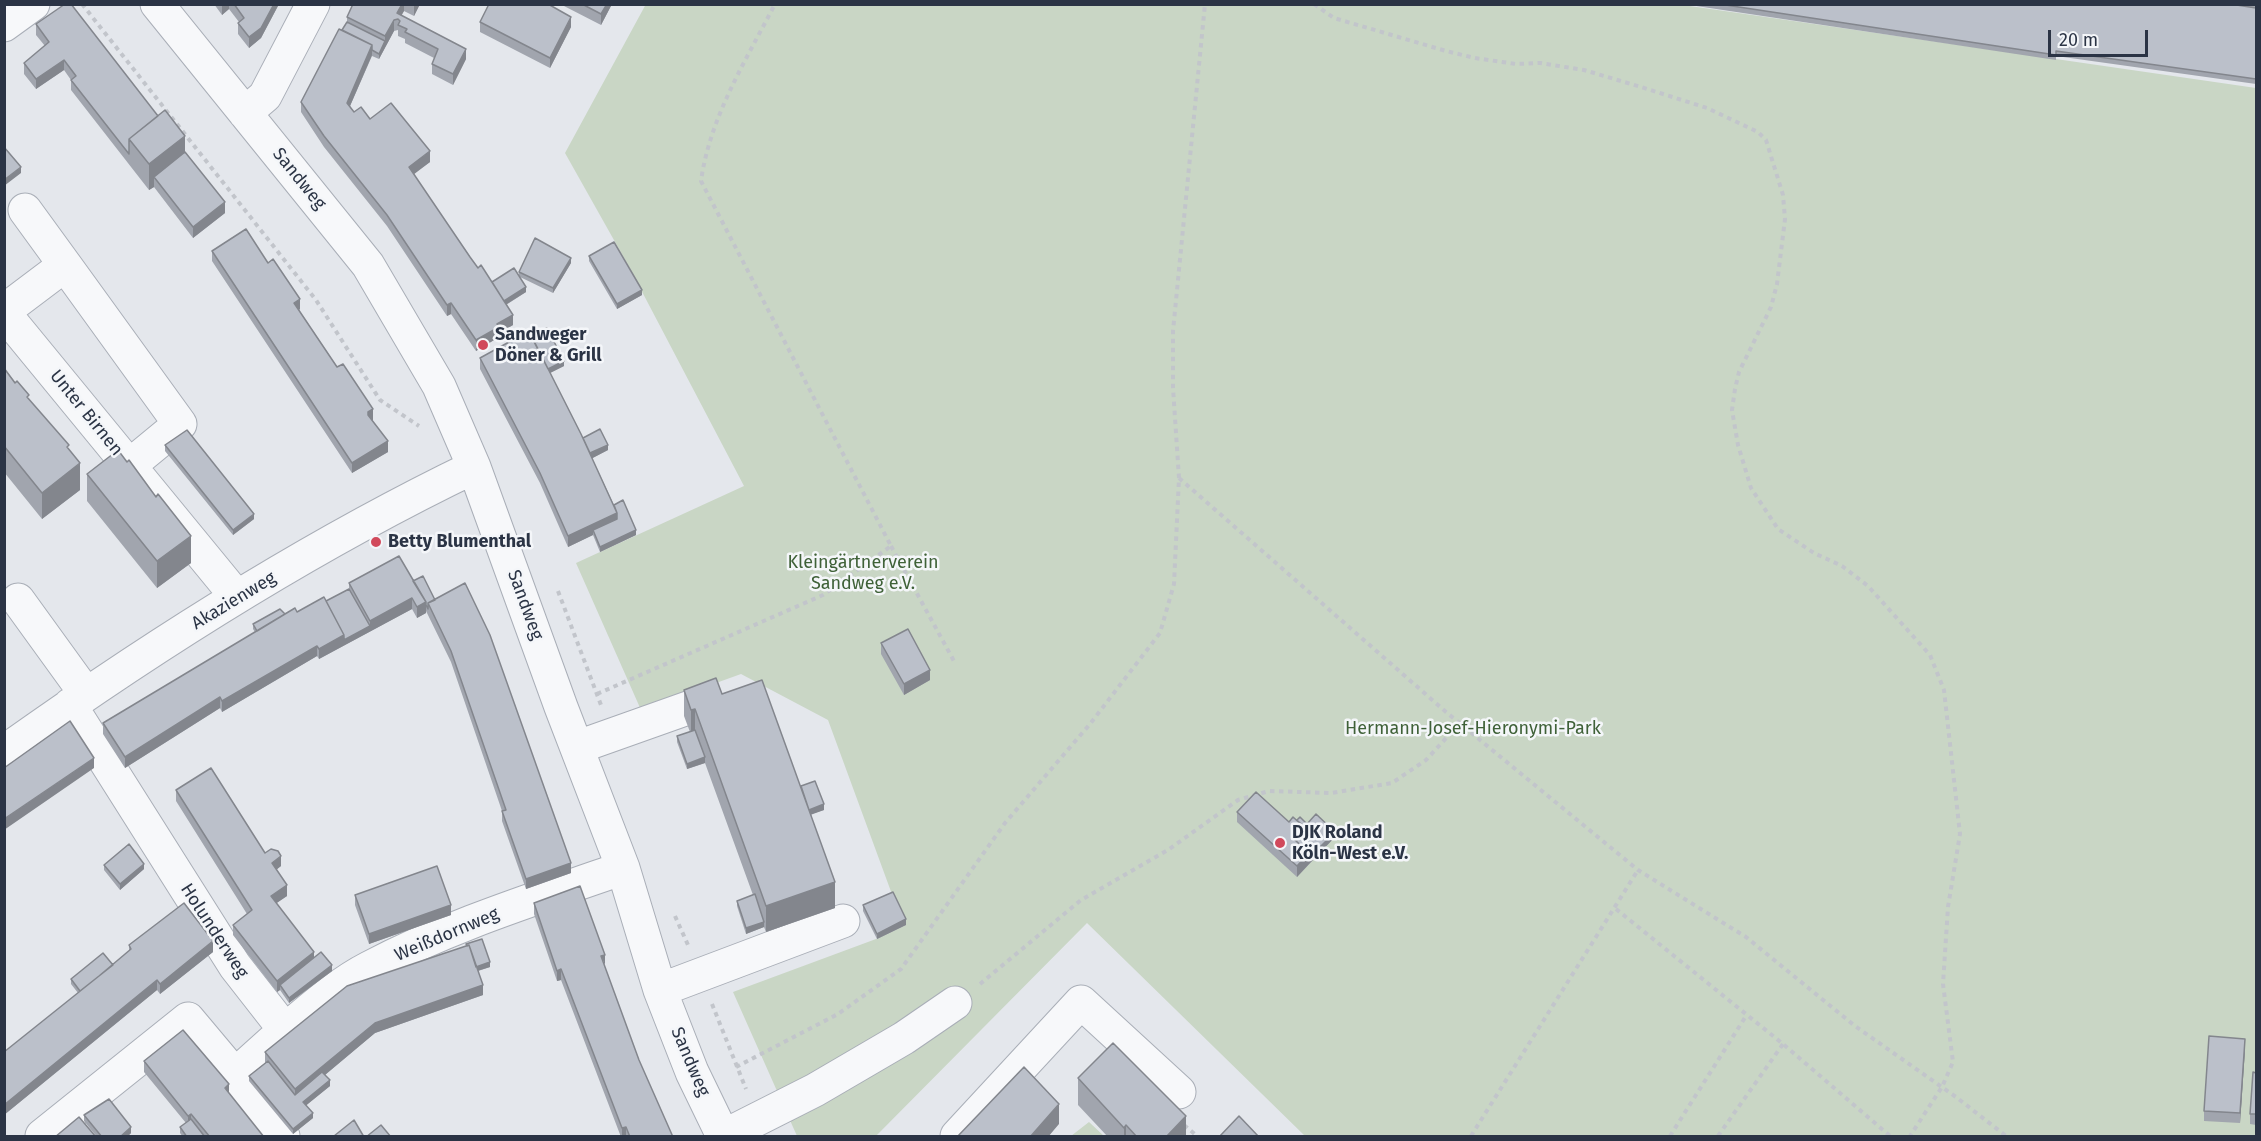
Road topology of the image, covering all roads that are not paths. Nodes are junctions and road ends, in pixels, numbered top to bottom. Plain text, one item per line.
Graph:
1 (33, 4) edge
2 (157, 4) edge
3 (313, 4) edge
4 (4, 25) edge
5 (245, 113) junction
6 (25, 210) dead end
7 (65, 265) junction
8 (4, 312) edge
9 (129, 466) junction
10 (474, 467) junction
11 (237, 597) junction
12 (18, 600) dead end
13 (78, 700) junction
14 (702, 703) edge
15 (578, 747) junction
16 (4, 752) edge
17 (623, 868) junction
18 (843, 921) dead end
19 (660, 990) junction
20 (955, 1003) road end
21 (285, 1030) junction
22 (235, 1075) junction
23 (1179, 1092) dead end
24 (42, 1137) edge
25 (284, 1137) edge
26 (724, 1137) edge
27 (957, 1137) edge

1 - 4 street
2 - 5 street, Sandweg
3 - 5 street
5 - 10 street, Sandweg
6 - 7 street
7 - 8 street
7 - 9 street
8 - 9 street, Unter Birnen
9 - 11 street, Unter Birnen
10 - 11 street, Akazienweg
10 - 15 street, Sandweg
11 - 13 street, Akazienweg
12 - 13 street, Holunderweg
13 - 16 street, Akazienweg
13 - 21 street, Holunderweg
14 - 15 street
15 - 17 street, Sandweg
17 - 19 street, Sandweg
17 - 21 street, Weißdornweg
18 - 19 street
19 - 26 street, Sandweg
20 - 26 street
21 - 22 street
22 - 24 street
22 - 25 street
23 - 27 street

